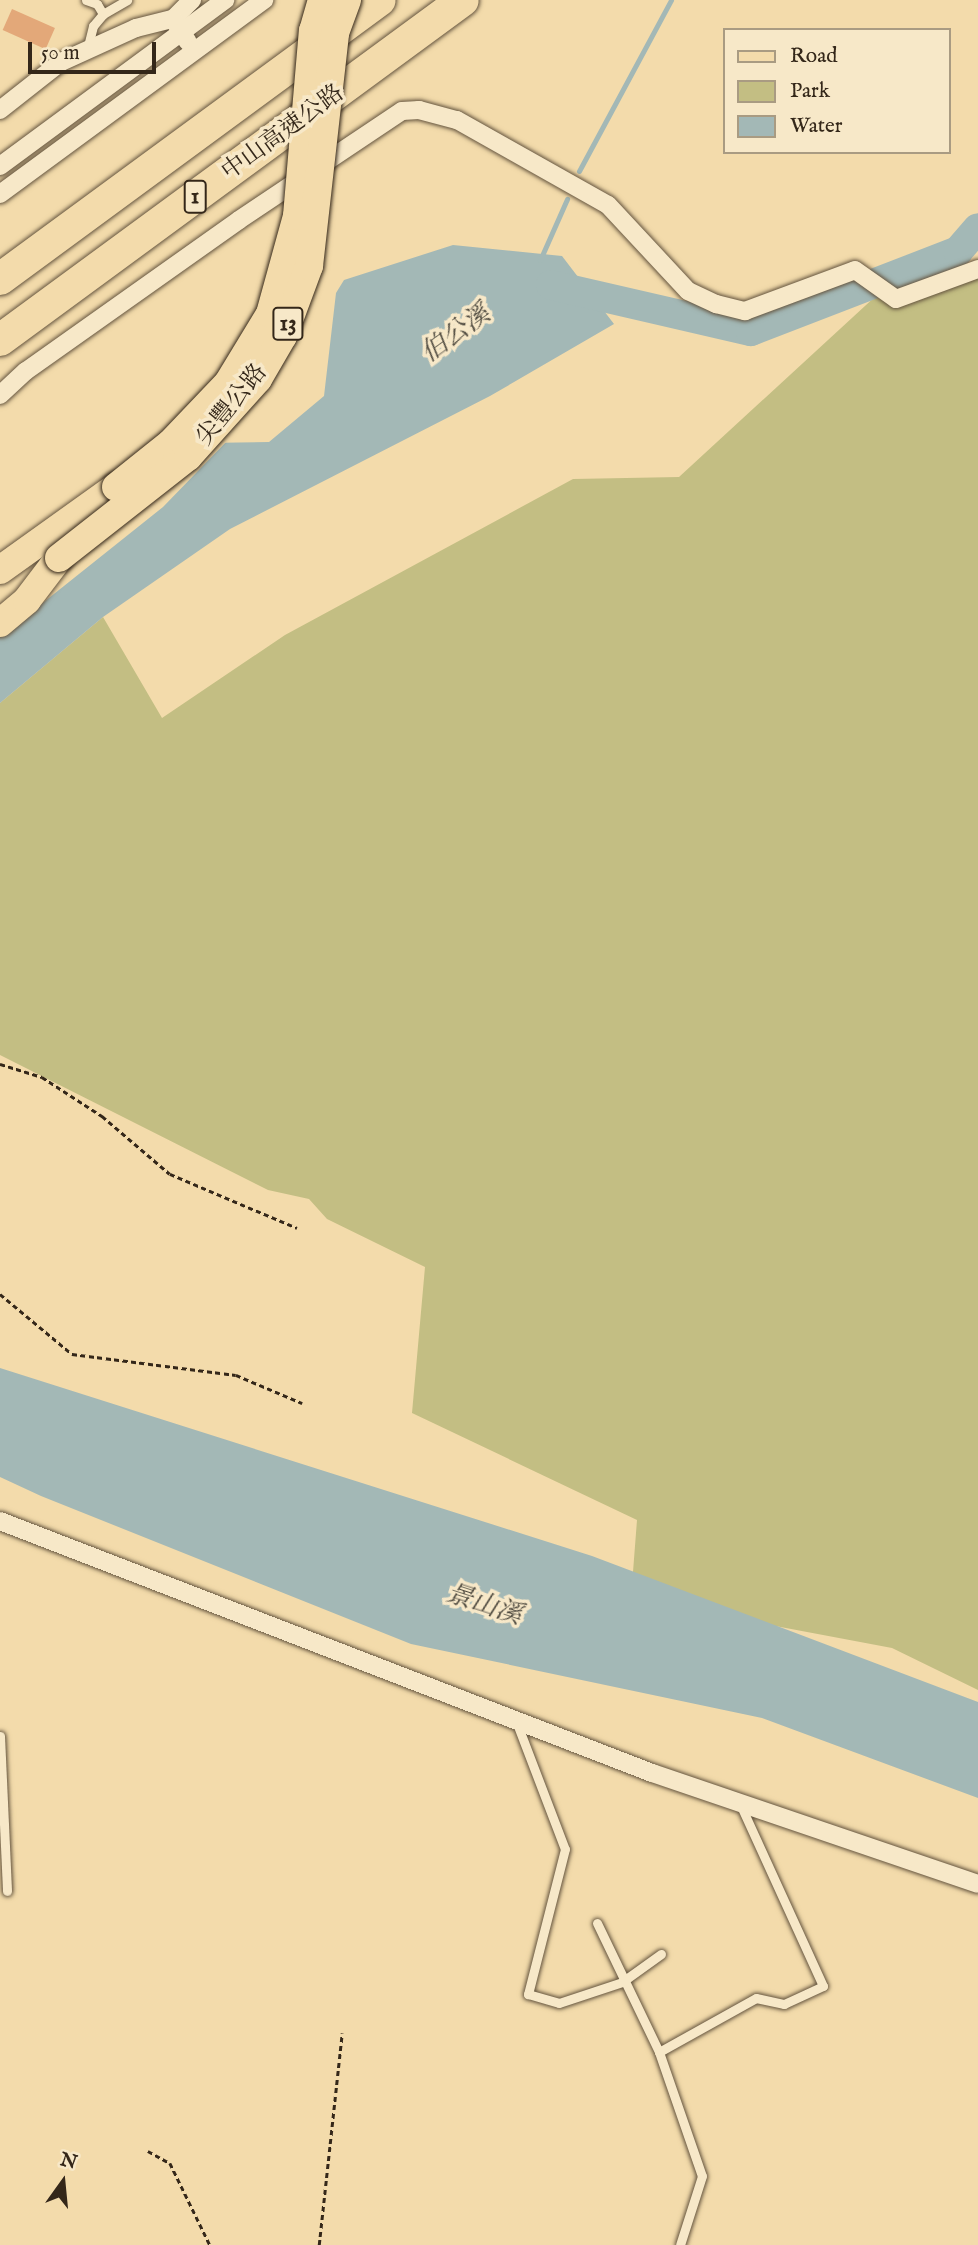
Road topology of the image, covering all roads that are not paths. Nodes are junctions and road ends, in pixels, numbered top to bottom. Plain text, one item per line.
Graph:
1 (86, 0) edge
2 (127, 0) edge
3 (192, 0) edge
4 (225, 0) edge
5 (264, 0) edge
6 (322, 0) edge
7 (347, 0) edge
8 (380, 0) edge
9 (463, 0) edge
10 (103, 14) junction
11 (177, 27) junction
12 (89, 46) junction
13 (195, 50) junction
14 (0, 110) edge
15 (0, 166) edge
16 (0, 194) edge
17 (978, 269) edge
18 (0, 279) edge
19 (0, 340) edge
20 (0, 395) edge
21 (58, 558) junction
22 (0, 570) edge
23 (0, 599) edge
24 (0, 623) edge
25 (0, 1521) edge
26 (515, 1719) junction
27 (0, 1736) edge
28 (740, 1804) junction
29 (978, 1884) edge
30 (7, 1891) dead end
31 (597, 1923) dead end
32 (661, 1954) dead end
33 (622, 1982) junction
34 (659, 2052) junction
35 (680, 2245) edge

1 - 10 lane
2 - 10 lane
3 - 11 street
4 - 11 street
5 - 13 street
6 - 22 main road, 尖豐公路 / 13, bridge
7 - 21 main road, 尖豐公路 / 13, bridge
8 - 18 highway, 中山高速公路 / 1
9 - 19 highway, 中山高速公路 / 1
10 - 12 lane
11 - 12 street
11 - 13 street
11 - 15 street
12 - 14 street
13 - 16 street
17 - 20 street
21 - 23 main road, 尖豐公路 / 13
21 - 24 main road
25 - 26 street
26 - 28 street
26 - 33 lane
27 - 30 lane
28 - 29 street
28 - 34 lane
31 - 33 lane
32 - 33 lane
33 - 34 lane
34 - 35 lane

